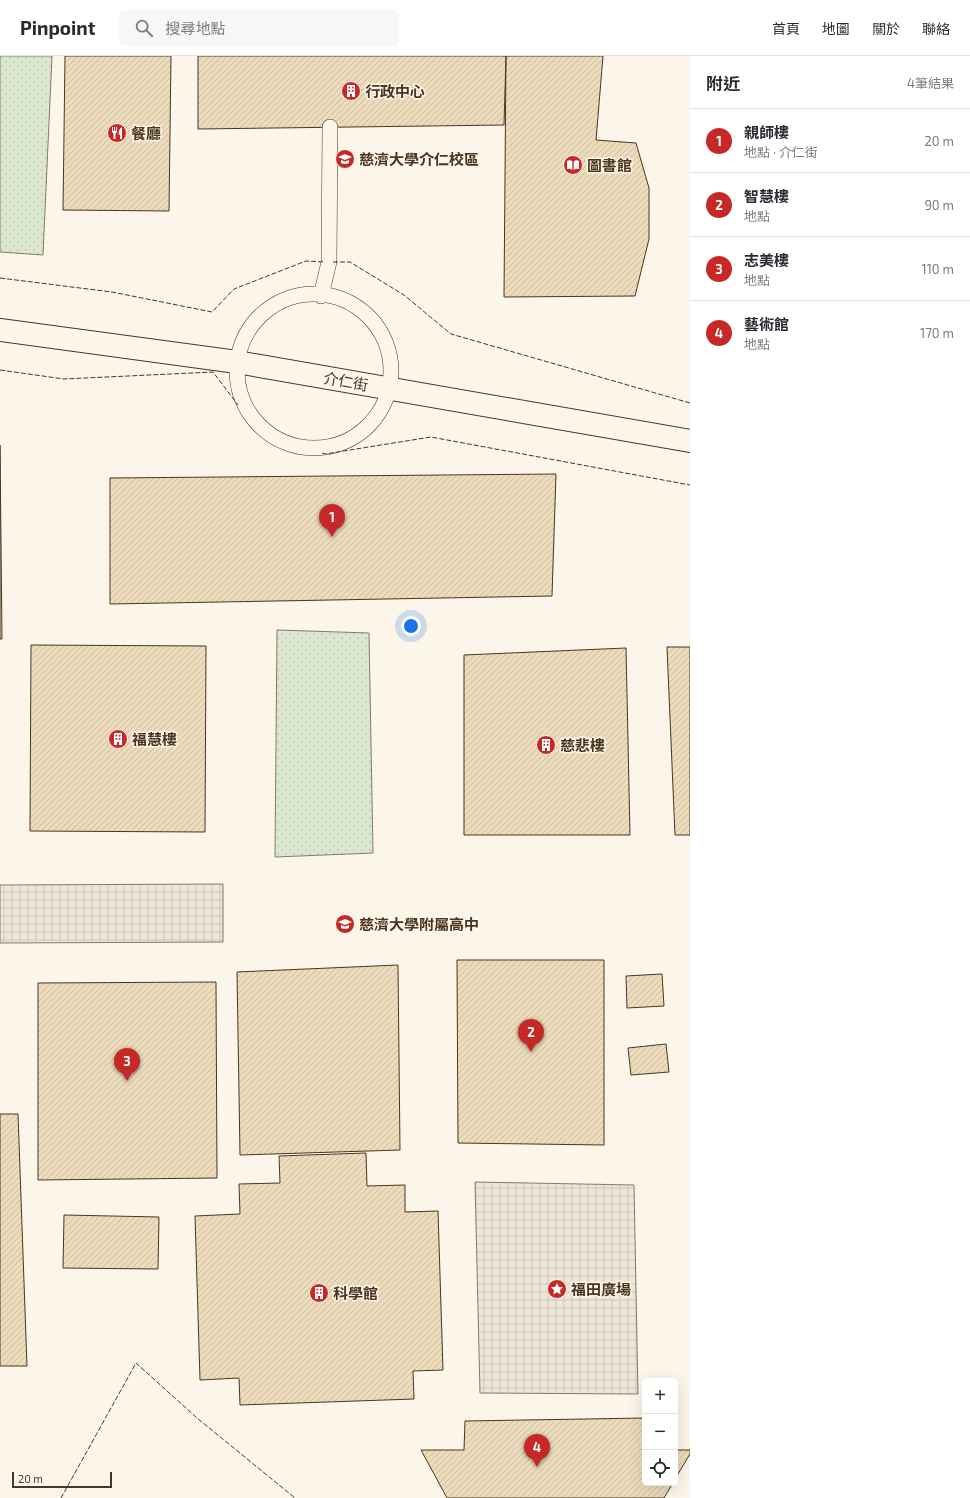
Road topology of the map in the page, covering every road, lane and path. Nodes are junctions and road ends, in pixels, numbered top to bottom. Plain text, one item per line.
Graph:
1 (330, 127) dead end
2 (322, 296) junction
3 (0, 330) edge
4 (237, 362) junction
5 (389, 388) junction
6 (690, 441) edge

1 - 2 lane
2 - 4 lane
2 - 5 lane
3 - 4 street, 介仁街
4 - 5 street, 介仁街
4 - 5 lane
5 - 6 street, 介仁街

